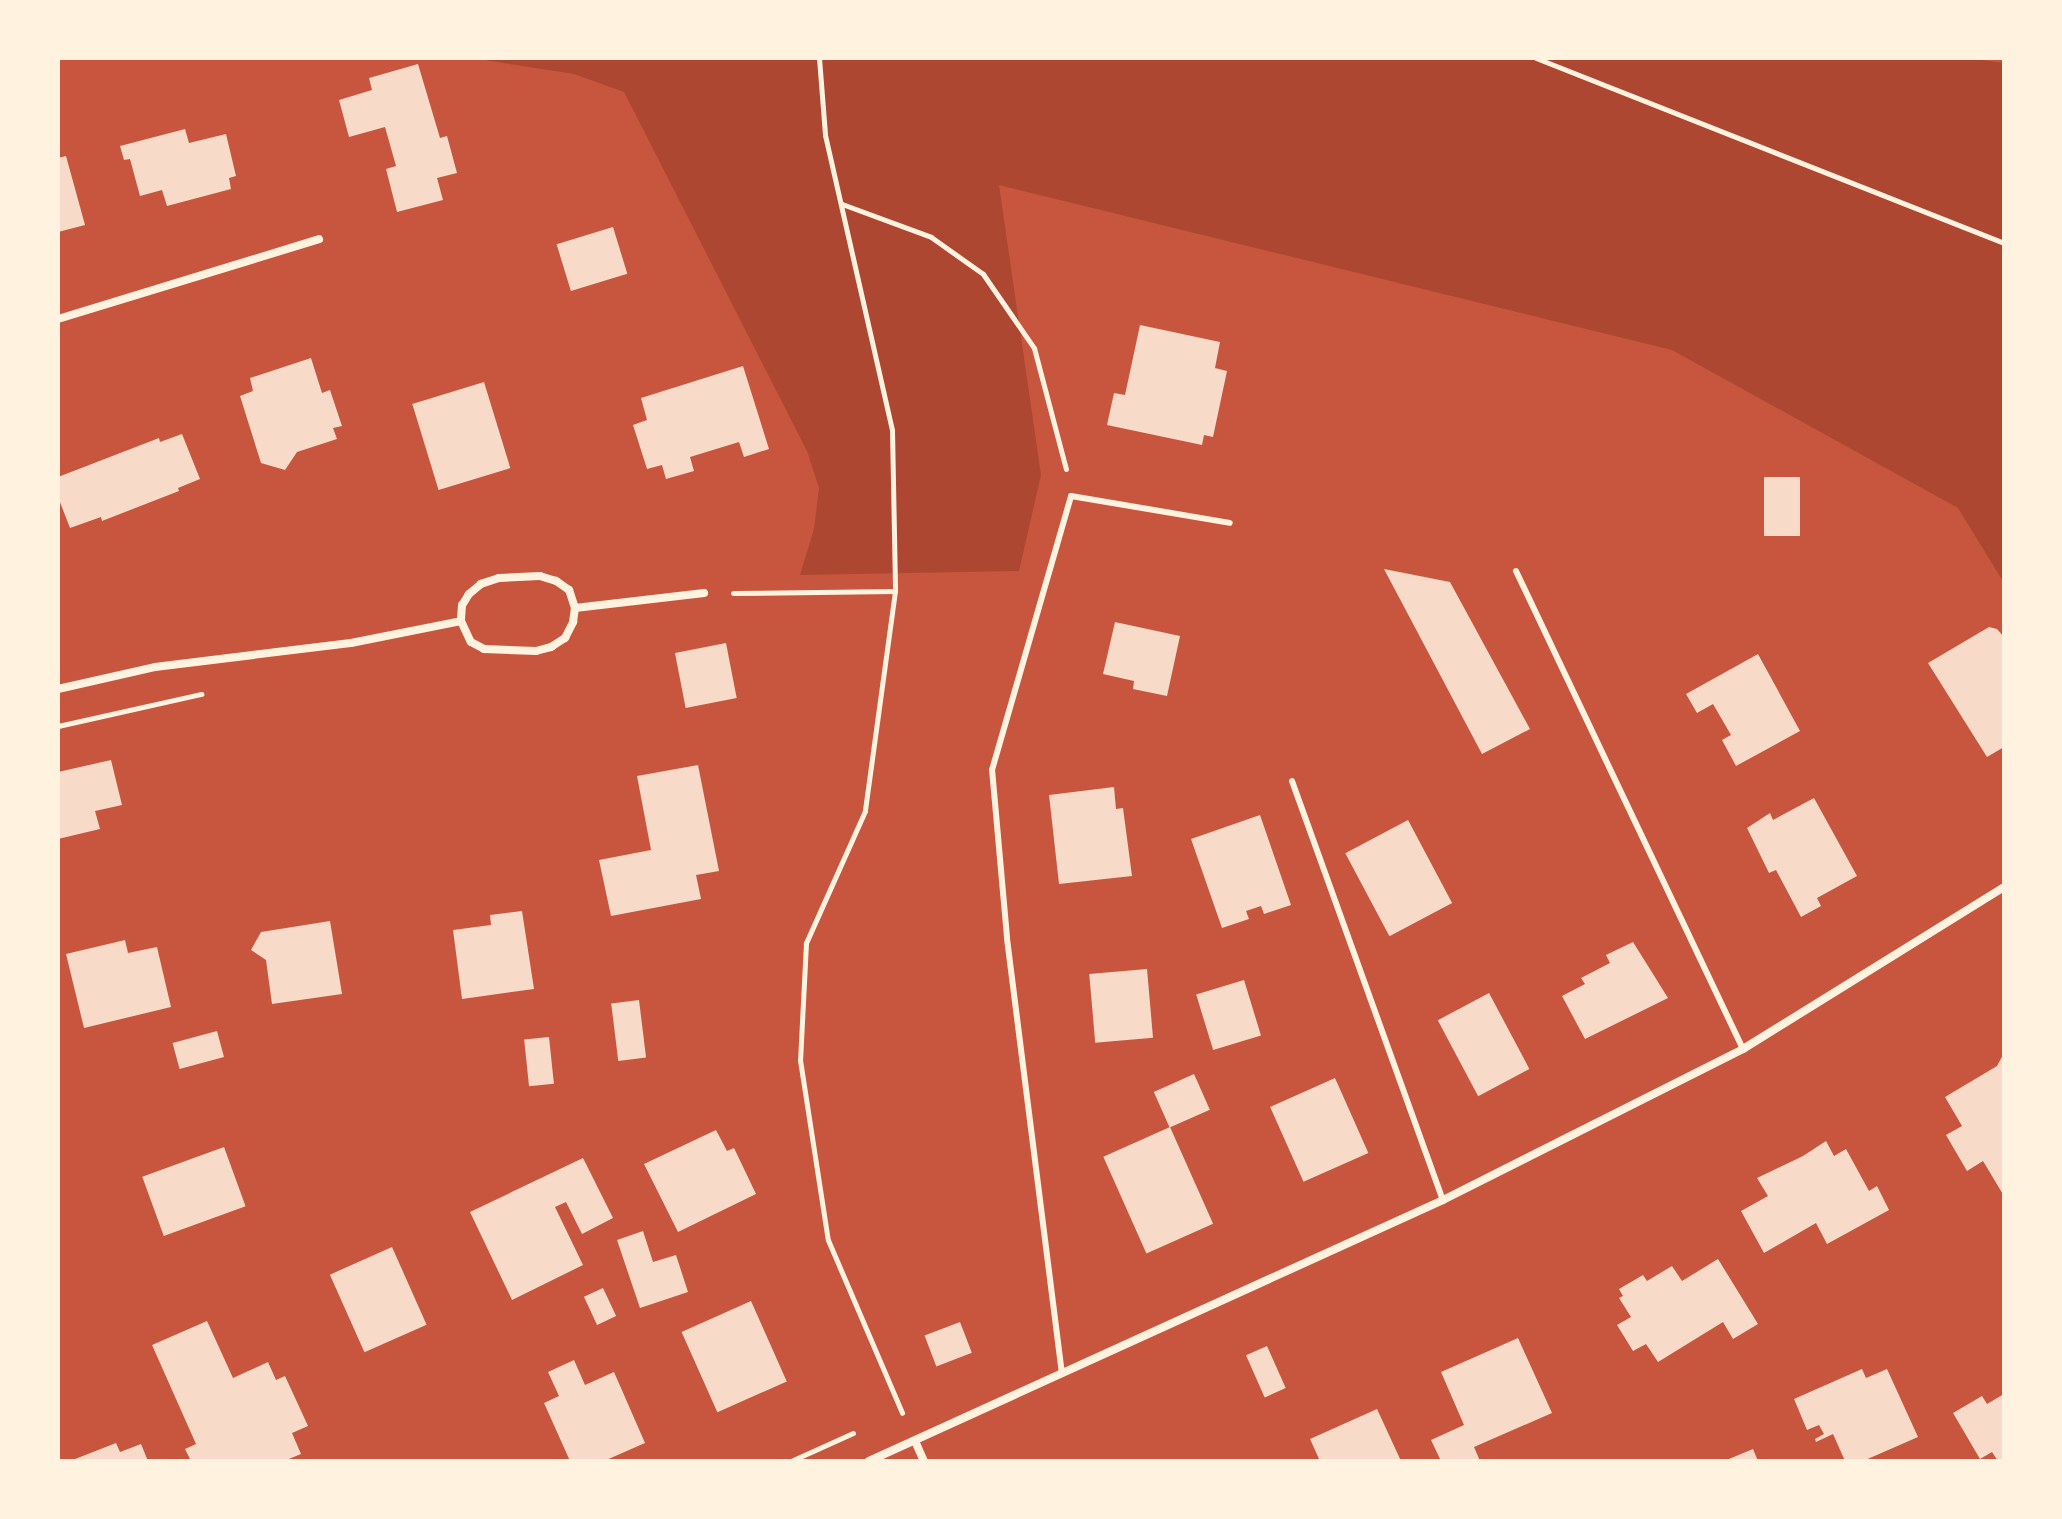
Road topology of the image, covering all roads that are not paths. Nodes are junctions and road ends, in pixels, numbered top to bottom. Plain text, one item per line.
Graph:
1 (319, 239) dead end
2 (58, 319) edge
3 (1230, 523) dead end
4 (1516, 571) dead end
5 (704, 593) road end
6 (575, 608) junction
7 (461, 621) junction
8 (58, 689) edge
9 (1292, 781) dead end
10 (2004, 887) edge
11 (1743, 1049) junction
12 (1443, 1200) junction
13 (1062, 1374) junction
14 (915, 1441) junction
15 (869, 1461) edge
16 (924, 1461) edge

1 - 2 street
3 - 13 lane
4 - 11 lane
5 - 6 street
6 - 7 street
6 - 7 street
7 - 8 street
9 - 12 lane
10 - 11 street
11 - 12 street
12 - 13 street
13 - 14 street
14 - 15 street
14 - 16 street

